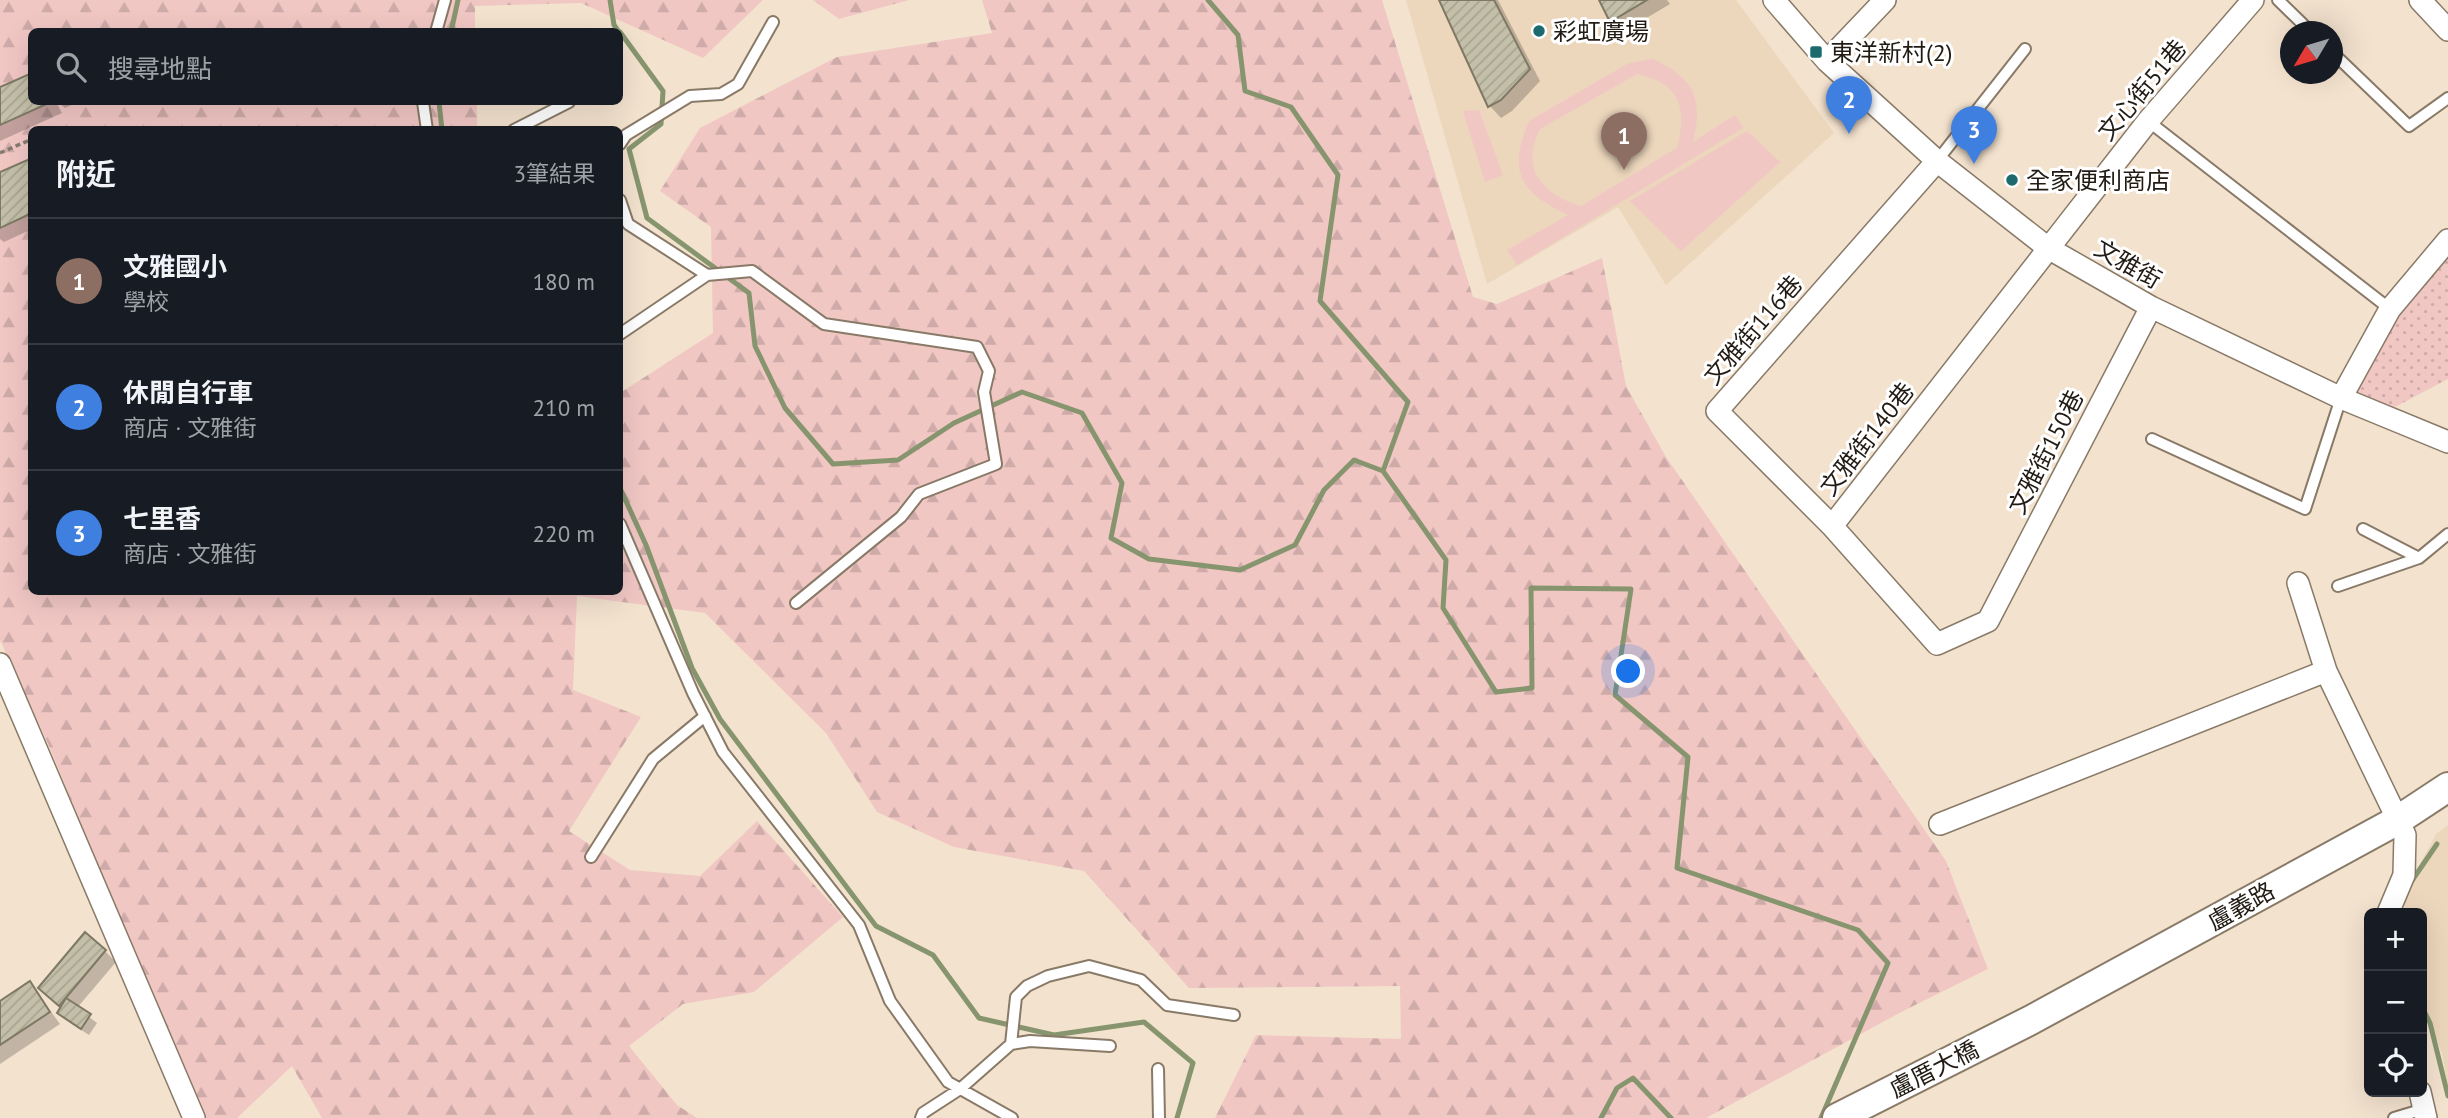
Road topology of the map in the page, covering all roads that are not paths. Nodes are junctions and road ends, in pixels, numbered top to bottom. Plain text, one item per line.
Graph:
1 (446, 0) edge
2 (1774, 0) edge
3 (1885, 0) edge
4 (2253, 0) edge
5 (2278, 0) edge
6 (2420, 0) edge
7 (2300, 21) edge
8 (773, 22) dead end
9 (437, 28) edge
10 (2448, 30) edge
11 (2025, 49) dead end
12 (1827, 61) junction
13 (2343, 62) edge
14 (2448, 98) edge
15 (423, 105) edge
16 (563, 105) edge
17 (2148, 121) junction
18 (426, 126) edge
19 (522, 126) edge
20 (623, 140) edge
21 (1937, 161) junction
22 (623, 209) edge
23 (2448, 240) edge
24 (2048, 248) junction
25 (711, 275) junction
26 (2151, 307) junction
27 (2390, 309) junction
28 (623, 332) edge
29 (2341, 398) junction
30 (2152, 439) dead end
31 (2448, 442) edge
32 (1832, 526) junction
33 (2363, 529) dead end
34 (623, 531) edge
35 (2448, 534) edge
36 (2419, 558) junction
37 (2298, 583) dead end
38 (2338, 586) dead end
39 (796, 603) dead end
40 (1988, 621) joint
41 (0, 664) edge
42 (2326, 671) junction
43 (705, 716) junction
44 (2448, 787) edge
45 (2398, 820) junction
46 (1940, 824) dead end
47 (591, 857) dead end
48 (2390, 908) edge
49 (1234, 1015) dead end
50 (2031, 1020) joint
51 (1011, 1039) junction
52 (1110, 1046) dead end
53 (1158, 1069) dead end
54 (960, 1089) junction
55 (2424, 1106) edge
56 (194, 1118) edge
57 (921, 1118) edge
58 (1012, 1118) edge
59 (1159, 1118) edge
60 (1837, 1118) edge
61 (2394, 1118) edge

1 - 9 lane
2 - 12 street, 文雅街
3 - 12 street
4 - 17 street, 文心街51巷
5 - 7 lane
6 - 10 street
8 - 20 lane
11 - 21 lane
12 - 21 street, 文雅街
13 - 14 lane
15 - 18 lane
16 - 19 lane
17 - 24 street, 文心街51巷
17 - 27 lane
21 - 24 street, 文雅街
21 - 32 street, 文雅街116巷
22 - 25 lane
23 - 27 street
24 - 26 street, 文雅街
24 - 32 street, 文雅街140巷
25 - 28 lane
25 - 39 lane
26 - 29 street, 文雅街
26 - 40 street, 文雅街150巷
27 - 29 street
29 - 30 lane
29 - 31 street, 文雅街
32 - 40 street, 文雅街140巷
33 - 36 lane
34 - 43 lane
35 - 36 lane
36 - 38 lane
37 - 42 street
41 - 56 street
42 - 45 street
42 - 46 street
43 - 47 lane
43 - 54 lane
44 - 45 street, 盧義路
45 - 48 street
45 - 50 street, 盧義路
49 - 51 lane
50 - 60 street, 盧厝大橋
51 - 52 lane
51 - 54 lane
53 - 59 lane
54 - 57 lane
54 - 58 lane
55 - 61 lane

